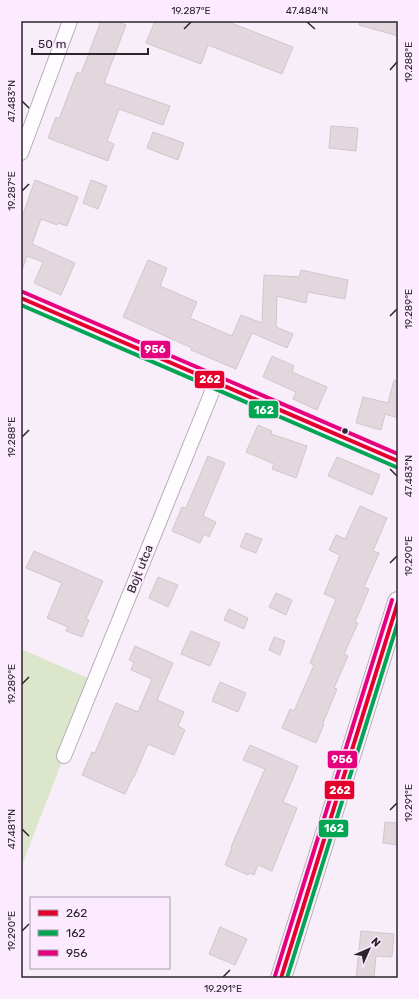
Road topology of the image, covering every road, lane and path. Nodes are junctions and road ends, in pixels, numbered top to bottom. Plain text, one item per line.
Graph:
1 (70, 21) edge
2 (21, 154) edge
3 (21, 298) edge
4 (216, 382) junction
5 (398, 461) edge
6 (398, 602) edge
7 (64, 756) dead end
8 (281, 978) edge

1 - 2 street
3 - 4 street
4 - 5 street
4 - 7 street, Bojt utca
6 - 8 main road

